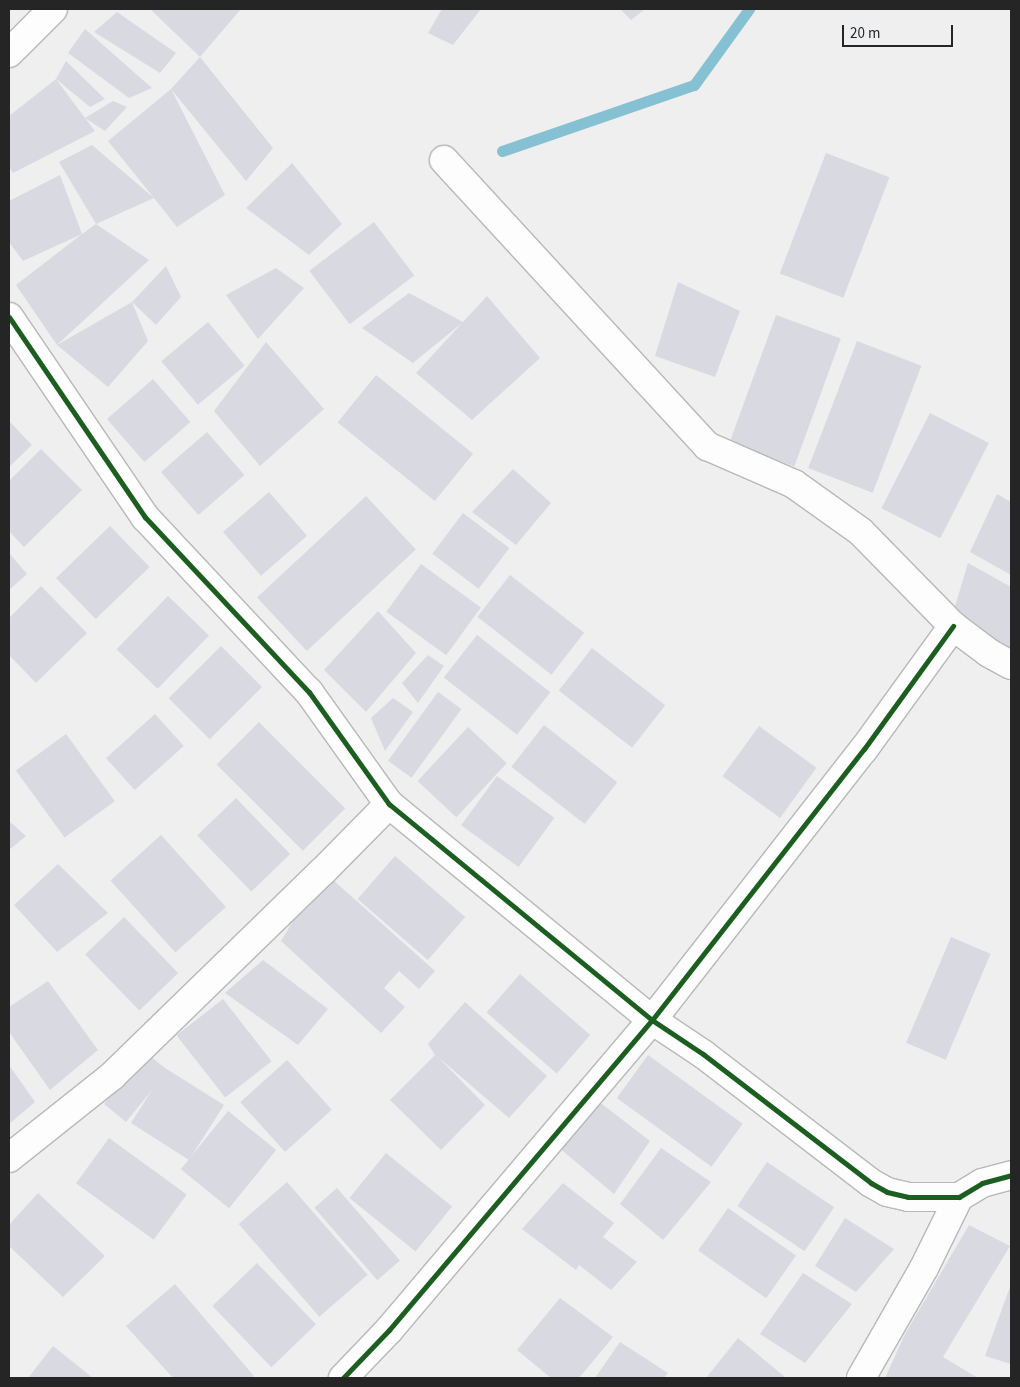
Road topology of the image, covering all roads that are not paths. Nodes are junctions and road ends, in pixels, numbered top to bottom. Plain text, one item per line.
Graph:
1 (54, 9) edge
2 (9, 52) edge
3 (444, 160) dead end
4 (9, 317) edge
5 (953, 626) junction
6 (1011, 665) edge
7 (389, 804) junction
8 (652, 1020) junction
9 (9, 1158) edge
10 (1011, 1175) edge
11 (958, 1197) junction
12 (343, 1378) edge
13 (861, 1378) edge

1 - 2 street
3 - 5 street
4 - 7 street
5 - 6 street
5 - 8 street
7 - 8 street
7 - 9 street
8 - 11 street
8 - 12 street
10 - 11 street
11 - 13 street

